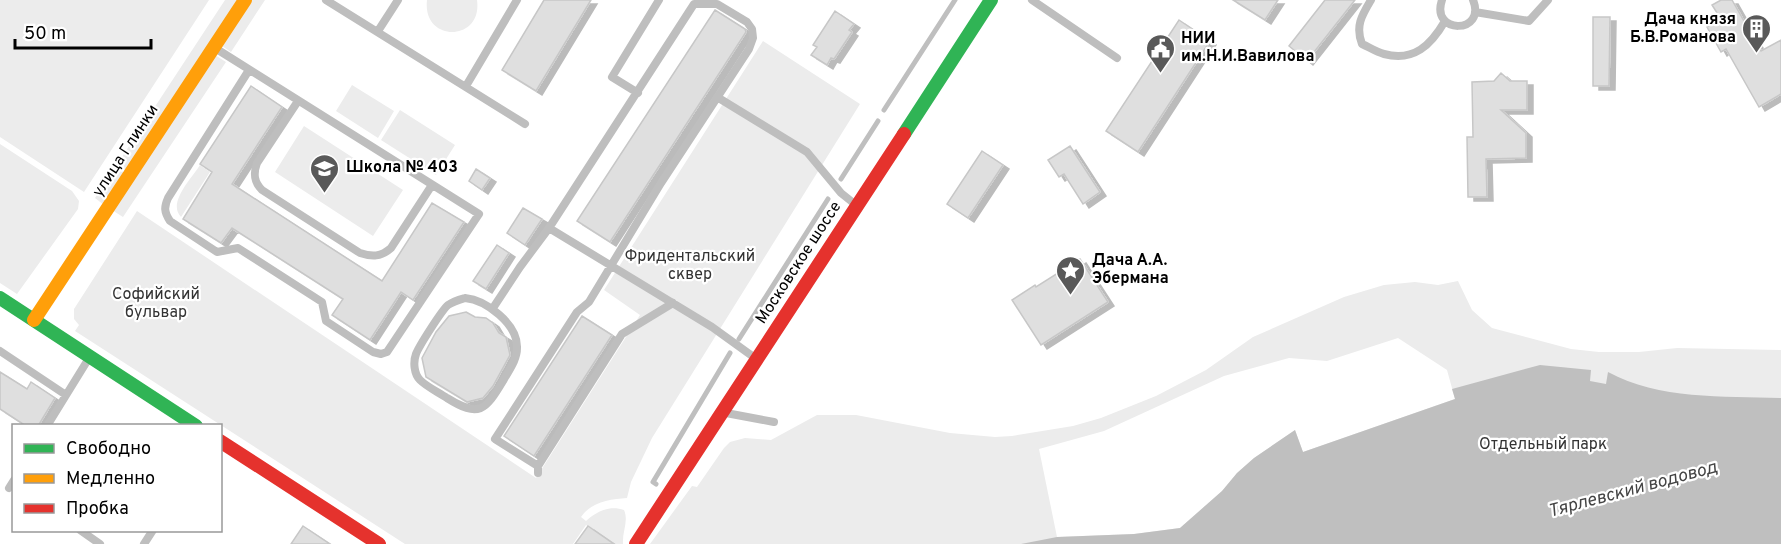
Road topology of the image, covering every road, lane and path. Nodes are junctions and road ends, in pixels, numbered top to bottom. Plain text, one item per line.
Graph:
1 (245, 0) edge
2 (326, 0) edge
3 (398, 0) edge
4 (517, 0) edge
5 (659, 0) edge
6 (991, 0) edge
7 (1032, 0) edge
8 (1371, 0) edge
9 (1442, 0) edge
10 (1473, 0) edge
11 (1548, 0) edge
12 (691, 2) edge
13 (1475, 12) junction
14 (1445, 21) junction
15 (378, 31) junction
16 (213, 47) junction
17 (1117, 58) dead end
18 (249, 70) junction
19 (466, 87) junction
20 (638, 93) junction
21 (717, 97) junction
22 (298, 101) junction
23 (525, 124) dead end
24 (432, 185) junction
25 (856, 206) junction
26 (549, 228) junction
27 (611, 266) junction
28 (0, 298) edge
29 (673, 303) junction
30 (493, 308) junction
31 (34, 320) junction
32 (0, 351) edge
33 (90, 357) junction
34 (756, 359) junction
35 (66, 395) junction
36 (722, 412) junction
37 (774, 422) dead end
38 (188, 423) edge
39 (48, 424) edge
40 (222, 442) edge
41 (82, 532) edge
42 (100, 544) edge
43 (379, 544) edge
44 (636, 544) edge

1 - 16 main road, улица Глинки
2 - 15 lane
3 - 15 lane
4 - 19 lane
5 - 20 lane
6 - 25 main road, Московское шоссе
7 - 17 lane
8 - 14 lane
9 - 14 lane
10 - 13 lane
11 - 13 lane
12 - 20 lane
12 - 21 lane
13 - 14 lane
15 - 19 lane
16 - 18 lane
16 - 31 main road, улица Глинки
18 - 22 lane
18 - 24 lane
19 - 23 lane
20 - 26 lane
21 - 25 lane
21 - 27 lane
22 - 24 lane
22 - 24 lane
25 - 34 main road, Московское шоссе
26 - 27 lane
26 - 30 lane
27 - 29 lane
27 - 29 lane
28 - 31 main road
29 - 34 lane
30 - 30 lane
31 - 33 main road
32 - 35 lane
33 - 35 lane
33 - 38 main road
34 - 36 main road, Московское шоссе
35 - 39 lane
36 - 37 lane
36 - 44 main road, Московское шоссе
40 - 43 main road
41 - 42 lane

